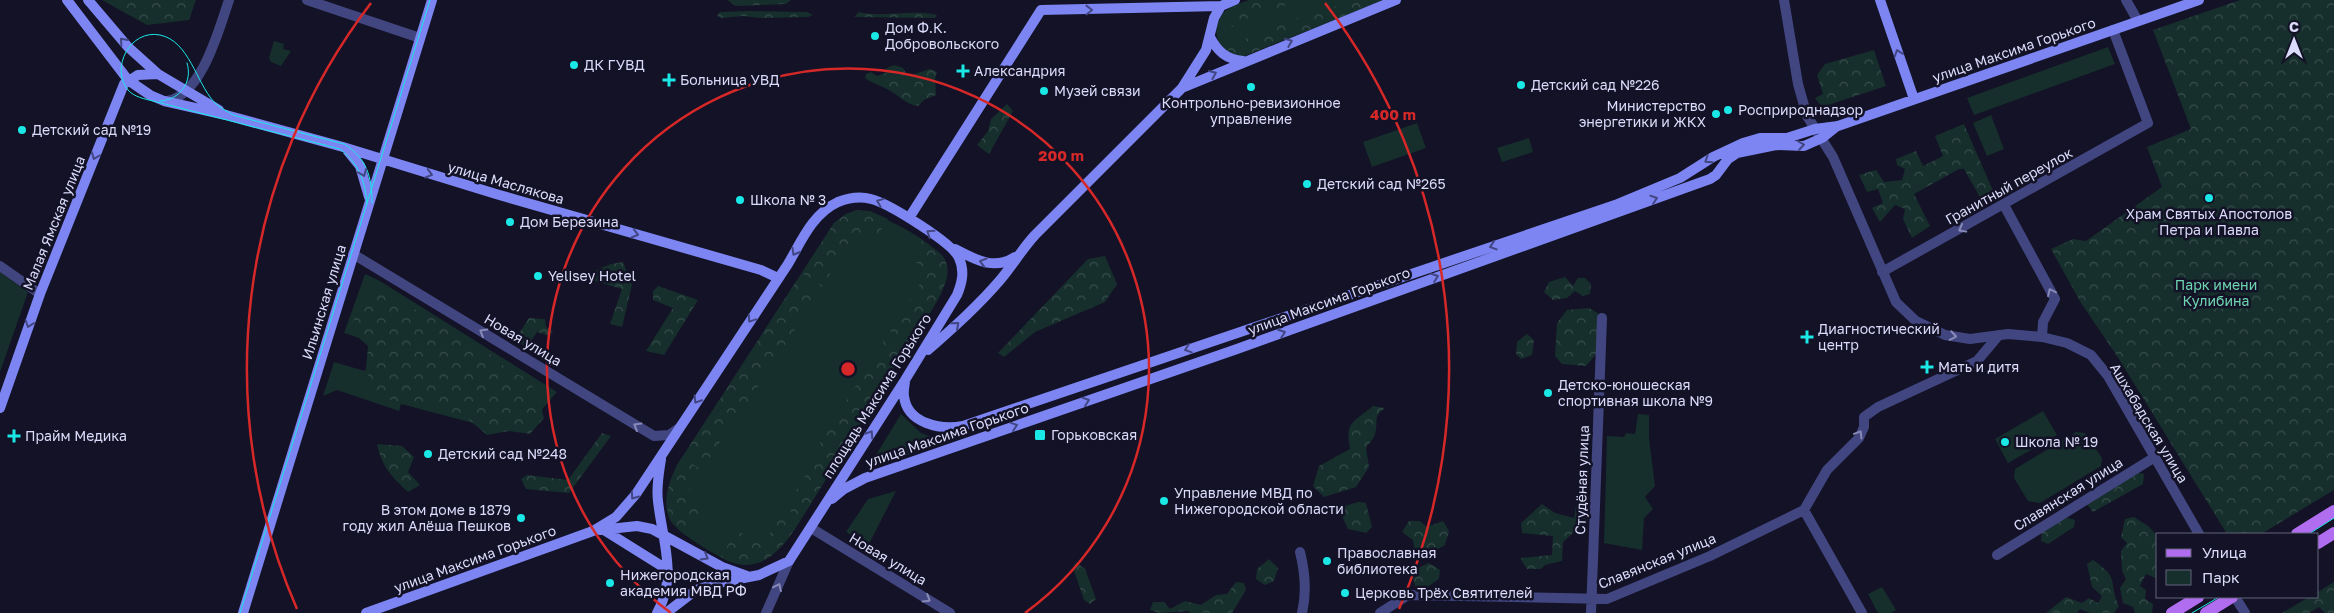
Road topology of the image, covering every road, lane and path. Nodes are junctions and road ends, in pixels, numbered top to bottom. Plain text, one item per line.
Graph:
1 (67, 0) edge
2 (88, 0) edge
3 (229, 0) edge
4 (307, 0) edge
5 (432, 0) edge
6 (1235, 0) edge
7 (1396, 0) edge
8 (1784, 0) edge
9 (1880, 0) edge
10 (2126, 0) edge
11 (2199, 0) edge
12 (1221, 6) junction
13 (2138, 21) junction
14 (2113, 30) junction
15 (1210, 37) junction
16 (420, 38) junction
17 (1244, 61) junction
18 (158, 74) junction
19 (128, 80) junction
20 (1182, 88) junction
21 (187, 90) junction
22 (1914, 99) junction
23 (167, 101) junction
24 (226, 115) junction
25 (1838, 126) junction
26 (1815, 129) junction
27 (1822, 138) junction
28 (344, 147) junction
29 (382, 161) junction
30 (369, 205) junction
31 (2004, 205) junction
32 (1592, 216) junction
33 (909, 218) junction
34 (952, 247) junction
35 (353, 254) junction
36 (1016, 257) junction
37 (0, 266) edge
38 (1882, 272) junction
39 (778, 278) junction
40 (40, 294) junction
41 (1602, 318) dead end
42 (1999, 335) junction
43 (2042, 337) junction
44 (920, 357) junction
45 (905, 380) junction
46 (0, 408) edge
47 (680, 428) junction
48 (661, 455) junction
49 (2155, 457) junction
50 (825, 505) junction
51 (1804, 510) junction
52 (2334, 511) edge
53 (811, 528) junction
54 (604, 530) junction
55 (593, 531) junction
56 (2334, 532) edge
57 (2198, 533) edge
58 (2299, 533) edge
59 (664, 534) junction
60 (2319, 542) edge
61 (1300, 552) dead end
62 (1997, 555) dead end
63 (789, 561) junction
64 (668, 570) junction
65 (747, 576) junction
66 (2196, 598) edge
67 (2232, 598) edge
68 (2235, 598) edge
69 (1591, 599) junction
70 (243, 613) edge
71 (366, 613) edge
72 (657, 613) edge
73 (666, 613) edge
74 (766, 613) edge
75 (950, 613) edge
76 (1302, 613) edge
77 (1380, 613) edge
78 (1591, 613) edge
79 (1862, 613) edge
80 (2172, 613) edge
81 (2206, 613) edge
82 (2245, 613) edge

1 - 19 main road, улица Маслякова
18 -> 2 main road, улица Маслякова
3 - 21 street
4 - 16 street
5 - 16 main road, Ильинская улица
6 - 12 main road
17 -> 7 main road
8 - 26 street, Ашхабадская улица
22 -> 9 main road
10 - 13 street
11 - 13 main road, улица Максима Горького
12 - 15 main road
33 -> 12 main road
13 - 14 main road, улица Максима Горького
14 - 22 main road, улица Максима Горького
14 - 31 street, Гранитный переулок
15 - 17 main road
15 - 20 main road
16 - 29 main road, Ильинская улица
20 -> 17 main road
18 - 19 main road
18 - 21 main road, улица Маслякова
19 - 23 main road, улица Маслякова
19 -> 40 main road, Малая Ямская улица
20 - 36 main road
21 - 23 street
21 - 24 main road, улица Маслякова
22 - 25 main road, улица Максима Горького
23 - 24 main road, улица Маслякова
24 - 28 main road, улица Маслякова
25 - 26 main road, улица Максима Горького
25 - 27 main road, улица Максима Горького
26 - 27 street, Ашхабадская улица
26 -> 32 main road, улица Максима Горького
32 -> 27 main road, улица Максима Горького
27 - 38 street, Ашхабадская улица
28 - 29 main road, улица Маслякова
28 -> 30 main road
29 - 30 main road, Ильинская улица
29 -> 39 main road, улица Маслякова
30 - 35 main road, Ильинская улица
31 -> 38 street, Гранитный переулок
43 -> 31 street
32 -> 45 main road, улица Максима Горького
50 -> 32 main road, улица Максима Горького
34 -> 33 main road
33 -> 39 main road
36 -> 34 main road
34 - 44 main road, площадь Максима Горького
47 -> 35 street, Новая улица
35 - 70 main road, Ильинская улица
44 -> 36 main road
37 - 40 street
38 -> 42 street, Ашхабадская улица
39 -> 47 main road
40 -> 46 main road, Малая Ямская улица
41 - 69 street, Студёная улица
42 - 43 street, Ашхабадская улица
51 -> 42 street
43 - 49 street, Ашхабадская улица
44 - 45 main road, площадь Максима Горького
50 -> 45 main road, площадь Максима Горького
47 - 48 main road
48 -> 55 main road
48 - 59 main road
49 - 57 street, Ашхабадская улица
49 - 62 street, Славянская улица
50 - 53 main road, площадь Максима Горького
51 - 69 street, Славянская улица
51 - 79 street
52 - 58 main road
53 - 63 main road, площадь Максима Горького
53 -> 75 street, Новая улица
54 - 55 main road
54 - 59 main road
54 - 64 main road
55 - 71 main road, улица Максима Горького
56 - 60 main road
59 - 64 main road
59 -> 65 main road
61 - 76 street
63 - 65 main road
74 -> 63 street
64 - 72 main road
65 - 73 main road
66 - 80 main road
67 - 81 main road
68 - 82 street
69 - 77 street, Славянская улица
69 - 78 street, Студёная улица

